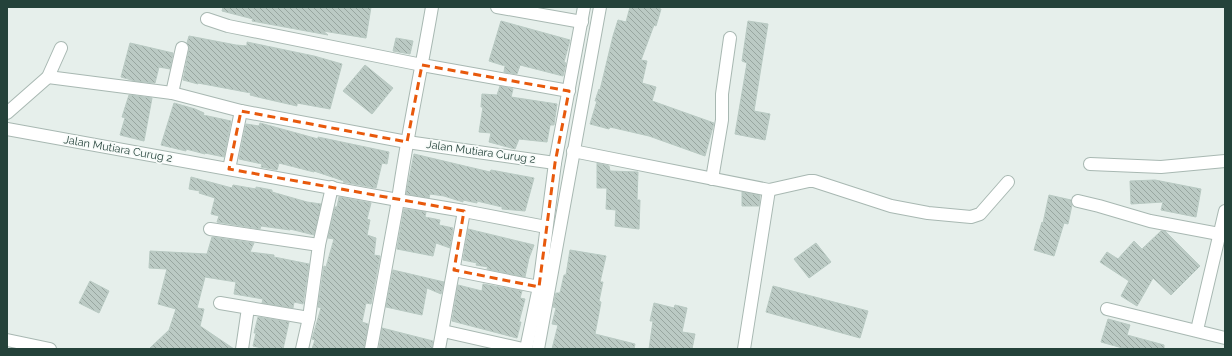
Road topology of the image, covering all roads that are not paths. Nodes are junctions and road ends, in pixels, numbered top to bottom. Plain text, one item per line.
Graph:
1 (432, 7) edge
2 (497, 7) edge
3 (584, 7) edge
4 (600, 7) edge
5 (207, 19) dead end
6 (582, 22) junction
7 (730, 38) dead end
8 (61, 48) dead end
9 (182, 48) dead end
10 (422, 65) junction
11 (48, 78) junction
12 (569, 91) junction
13 (172, 93) junction
14 (241, 111) junction
15 (7, 113) edge
16 (7, 129) edge
17 (407, 142) junction
18 (573, 151) junction
19 (1225, 161) edge
20 (555, 163) junction
21 (1090, 164) dead end
22 (229, 169) junction
23 (712, 179) junction
24 (1008, 182) dead end
25 (332, 187) junction
26 (769, 190) junction
27 (398, 200) junction
28 (1078, 201) dead end
29 (464, 211) junction
30 (1225, 211) edge
31 (546, 227) junction
32 (210, 229) dead end
33 (1219, 234) junction
34 (319, 245) junction
35 (454, 270) junction
36 (538, 287) junction
37 (220, 303) dead end
38 (248, 308) junction
39 (1107, 309) dead end
40 (308, 318) junction
41 (1197, 330) junction
42 (443, 331) junction
43 (1225, 338) edge
44 (7, 340) edge
45 (50, 349) edge
46 (242, 349) edge
47 (302, 349) edge
48 (372, 349) edge
49 (439, 349) edge
50 (525, 349) edge
51 (538, 349) edge
52 (744, 349) edge

1 - 10 street
2 - 6 street
3 - 6 street
4 - 18 street
5 - 10 street
6 - 12 street
7 - 23 street
8 - 11 street
9 - 13 street
10 - 12 street
10 - 17 street
11 - 13 street, Jalan Mutiara Curug 2
11 - 15 street
12 - 20 street
13 - 14 street, Jalan Mutiara Curug 2
14 - 17 street, Jalan Mutiara Curug 2
14 - 22 street
16 - 22 street, Jalan Mutiara Curug 2
17 - 20 street, Jalan Mutiara Curug 2
17 - 27 street
18 - 23 street
18 - 51 street
19 - 21 street
20 - 31 street
22 - 25 street, Jalan Mutiara Curug 2
23 - 26 street
24 - 26 street
25 - 27 street, Jalan Mutiara Curug 2
25 - 34 street
26 - 52 street
27 - 29 street, Jalan Mutiara Curug 2
27 - 48 street
28 - 33 street
29 - 31 street, Jalan Mutiara Curug 2
29 - 35 street
30 - 33 street
31 - 36 street
32 - 34 street
33 - 41 street
34 - 40 street
35 - 36 street
35 - 42 street
36 - 50 street
37 - 38 street
38 - 40 street
38 - 46 street
39 - 41 street
40 - 47 street
41 - 43 street
42 - 49 street
42 - 50 street
44 - 45 street

